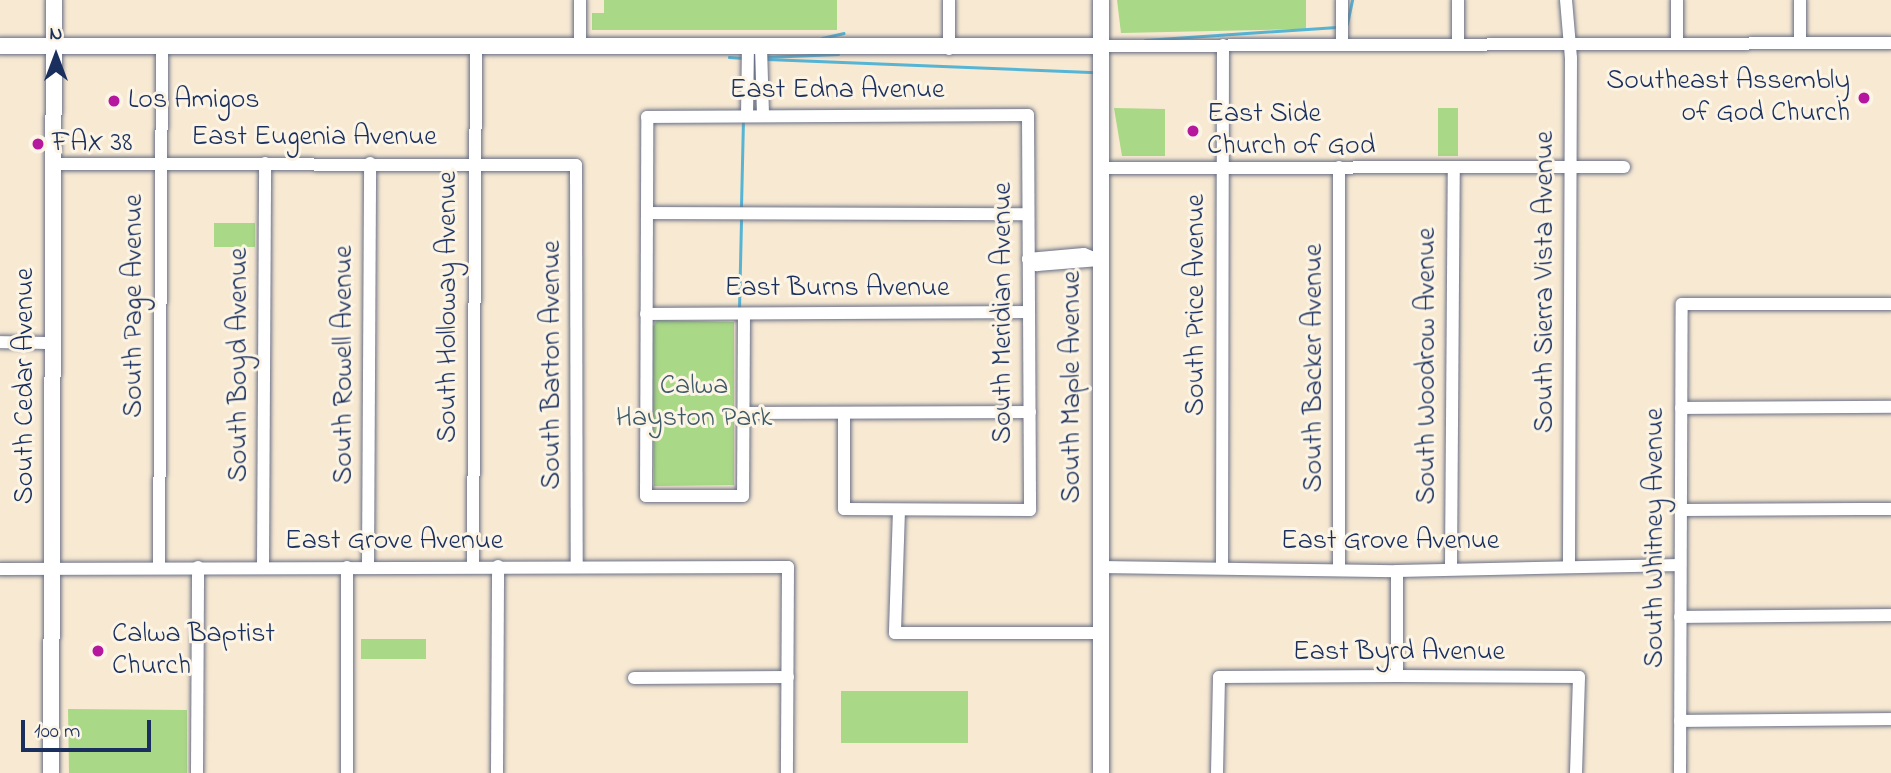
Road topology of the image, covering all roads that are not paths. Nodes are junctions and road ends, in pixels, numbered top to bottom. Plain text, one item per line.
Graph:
1 (54, 0) edge
2 (580, 0) edge
3 (949, 0) edge
4 (1101, 0) edge
5 (1342, 0) edge
6 (1458, 0) edge
7 (1566, 0) edge
8 (1677, 0) edge
9 (1800, 0) edge
10 (1342, 43) junction
11 (1458, 43) junction
12 (1568, 43) junction
13 (1800, 43) junction
14 (1891, 43) edge
15 (1677, 44) junction
16 (53, 45) junction
17 (1223, 45) junction
18 (0, 46) edge
19 (162, 46) junction
20 (1100, 46) junction
21 (580, 47) junction
22 (755, 47) junction
23 (476, 48) junction
24 (949, 49) junction
25 (1028, 115) joint
26 (747, 116) junction
27 (763, 116) junction
28 (474, 162) junction
29 (159, 163) junction
30 (265, 163) junction
31 (370, 163) junction
32 (52, 164) junction
33 (576, 165) joint
34 (1222, 167) junction
35 (1339, 167) junction
36 (1454, 167) junction
37 (1571, 167) junction
38 (1624, 167) dead end
39 (1100, 168) junction
40 (647, 214) junction
41 (1027, 214) junction
42 (1028, 259) junction
43 (1098, 260) junction
44 (1891, 304) edge
45 (1028, 312) junction
46 (646, 314) junction
47 (744, 314) junction
48 (0, 342) edge
49 (54, 343) junction
50 (1891, 407) edge
51 (1681, 408) junction
52 (1030, 412) junction
53 (744, 413) junction
54 (844, 414) junction
55 (1891, 509) edge
56 (899, 510) junction
57 (1680, 510) junction
58 (1569, 565) junction
59 (1680, 565) junction
60 (473, 566) junction
61 (498, 566) junction
62 (577, 566) junction
63 (1222, 566) junction
64 (1451, 566) junction
65 (159, 567) junction
66 (198, 567) junction
67 (263, 567) junction
68 (347, 567) junction
69 (368, 567) junction
70 (1100, 567) junction
71 (51, 568) junction
72 (1339, 568) junction
73 (0, 569) edge
74 (1397, 571) junction
75 (1891, 615) edge
76 (1680, 617) junction
77 (1099, 633) junction
78 (1397, 676) junction
79 (788, 677) junction
80 (634, 678) dead end
81 (1891, 719) edge
82 (1680, 720) junction
83 (51, 773) edge
84 (197, 773) edge
85 (347, 773) edge
86 (497, 773) edge
87 (788, 773) edge
88 (1101, 773) edge
89 (1217, 773) edge
90 (1576, 773) edge
91 (1680, 773) edge

1 - 16 main road, South Cedar Avenue
2 - 21 street
3 - 24 street
4 - 20 main road, South Maple Avenue
5 - 10 street
6 - 11 street
7 - 12 street, South Sierra Vista Avenue
8 - 15 street
9 - 13 street
10 - 11 street
10 - 17 street
11 - 12 street
12 - 15 street
12 - 37 street, South Sierra Vista Avenue
13 - 14 street
13 - 15 street
16 - 18 main road
16 - 19 main road
16 - 32 main road, South Cedar Avenue
17 - 20 street
17 - 34 street, South Price Avenue
19 - 23 main road
19 - 29 street, South Page Avenue
20 - 24 main road
20 - 39 main road, South Maple Avenue
21 - 22 main road
21 - 23 main road
22 - 24 main road
22 - 26 street
22 - 27 street
23 - 28 street, South Holloway Avenue
25 - 27 street, East Edna Avenue
25 - 41 street, South Meridian Avenue
26 - 27 street, East Edna Avenue
26 - 40 street, East Edna Avenue
28 - 31 street, East Eugenia Avenue
28 - 33 street, East Eugenia Avenue
28 - 60 street, South Holloway Avenue
29 - 30 street, East Eugenia Avenue
29 - 32 street, East Eugenia Avenue
29 - 65 street, South Page Avenue
30 - 31 street, East Eugenia Avenue
30 - 67 street, South Boyd Avenue
31 - 69 street, South Rowell Avenue
32 - 49 main road, South Cedar Avenue
33 - 62 street, South Barton Avenue
34 - 35 street
34 - 39 street
34 - 63 street, South Price Avenue
35 - 36 street
35 - 72 street, South Backer Avenue
36 - 37 street
36 - 64 street, South Woodrow Avenue
37 - 38 street
37 - 58 street, South Sierra Vista Avenue
39 - 43 main road, South Maple Avenue
40 - 41 street
40 - 46 street
41 - 42 street, South Meridian Avenue
42 - 43 street
42 - 45 street, South Meridian Avenue
43 - 70 main road, South Maple Avenue
44 - 51 street, South Whitney Avenue
45 - 47 street, East Burns Avenue
45 - 52 street, South Meridian Avenue
46 - 47 street, East Burns Avenue
46 - 53 street
47 - 53 street
48 - 49 street
49 - 71 main road, South Cedar Avenue
50 - 51 street
51 - 57 street, South Whitney Avenue
52 - 54 street
52 - 56 street, South Meridian Avenue
53 - 54 street
54 - 56 street
55 - 57 street
56 - 77 street
57 - 59 street, South Whitney Avenue
58 - 59 street, East Grove Avenue
58 - 64 street, East Grove Avenue
59 - 76 street, South Whitney Avenue
60 - 61 street, East Grove Avenue
60 - 69 street, East Grove Avenue
61 - 62 street, East Grove Avenue
61 - 86 street
62 - 79 street, East Grove Avenue
63 - 70 street, East Grove Avenue
63 - 72 street, East Grove Avenue
64 - 74 street, East Grove Avenue
65 - 66 street, East Grove Avenue
65 - 71 street, East Grove Avenue
66 - 67 street, East Grove Avenue
66 - 84 street
67 - 68 street, East Grove Avenue
68 - 69 street, East Grove Avenue
68 - 85 street
70 - 77 main road, South Maple Avenue
71 - 73 street, East Grove Avenue
71 - 83 main road, South Cedar Avenue
72 - 74 street, East Grove Avenue
74 - 78 street
75 - 76 street
76 - 82 street, South Whitney Avenue
77 - 88 main road, South Maple Avenue
78 - 89 street, East Byrd Avenue
78 - 90 street, East Byrd Avenue
79 - 80 street
79 - 87 street
81 - 82 street
82 - 91 street, South Whitney Avenue

